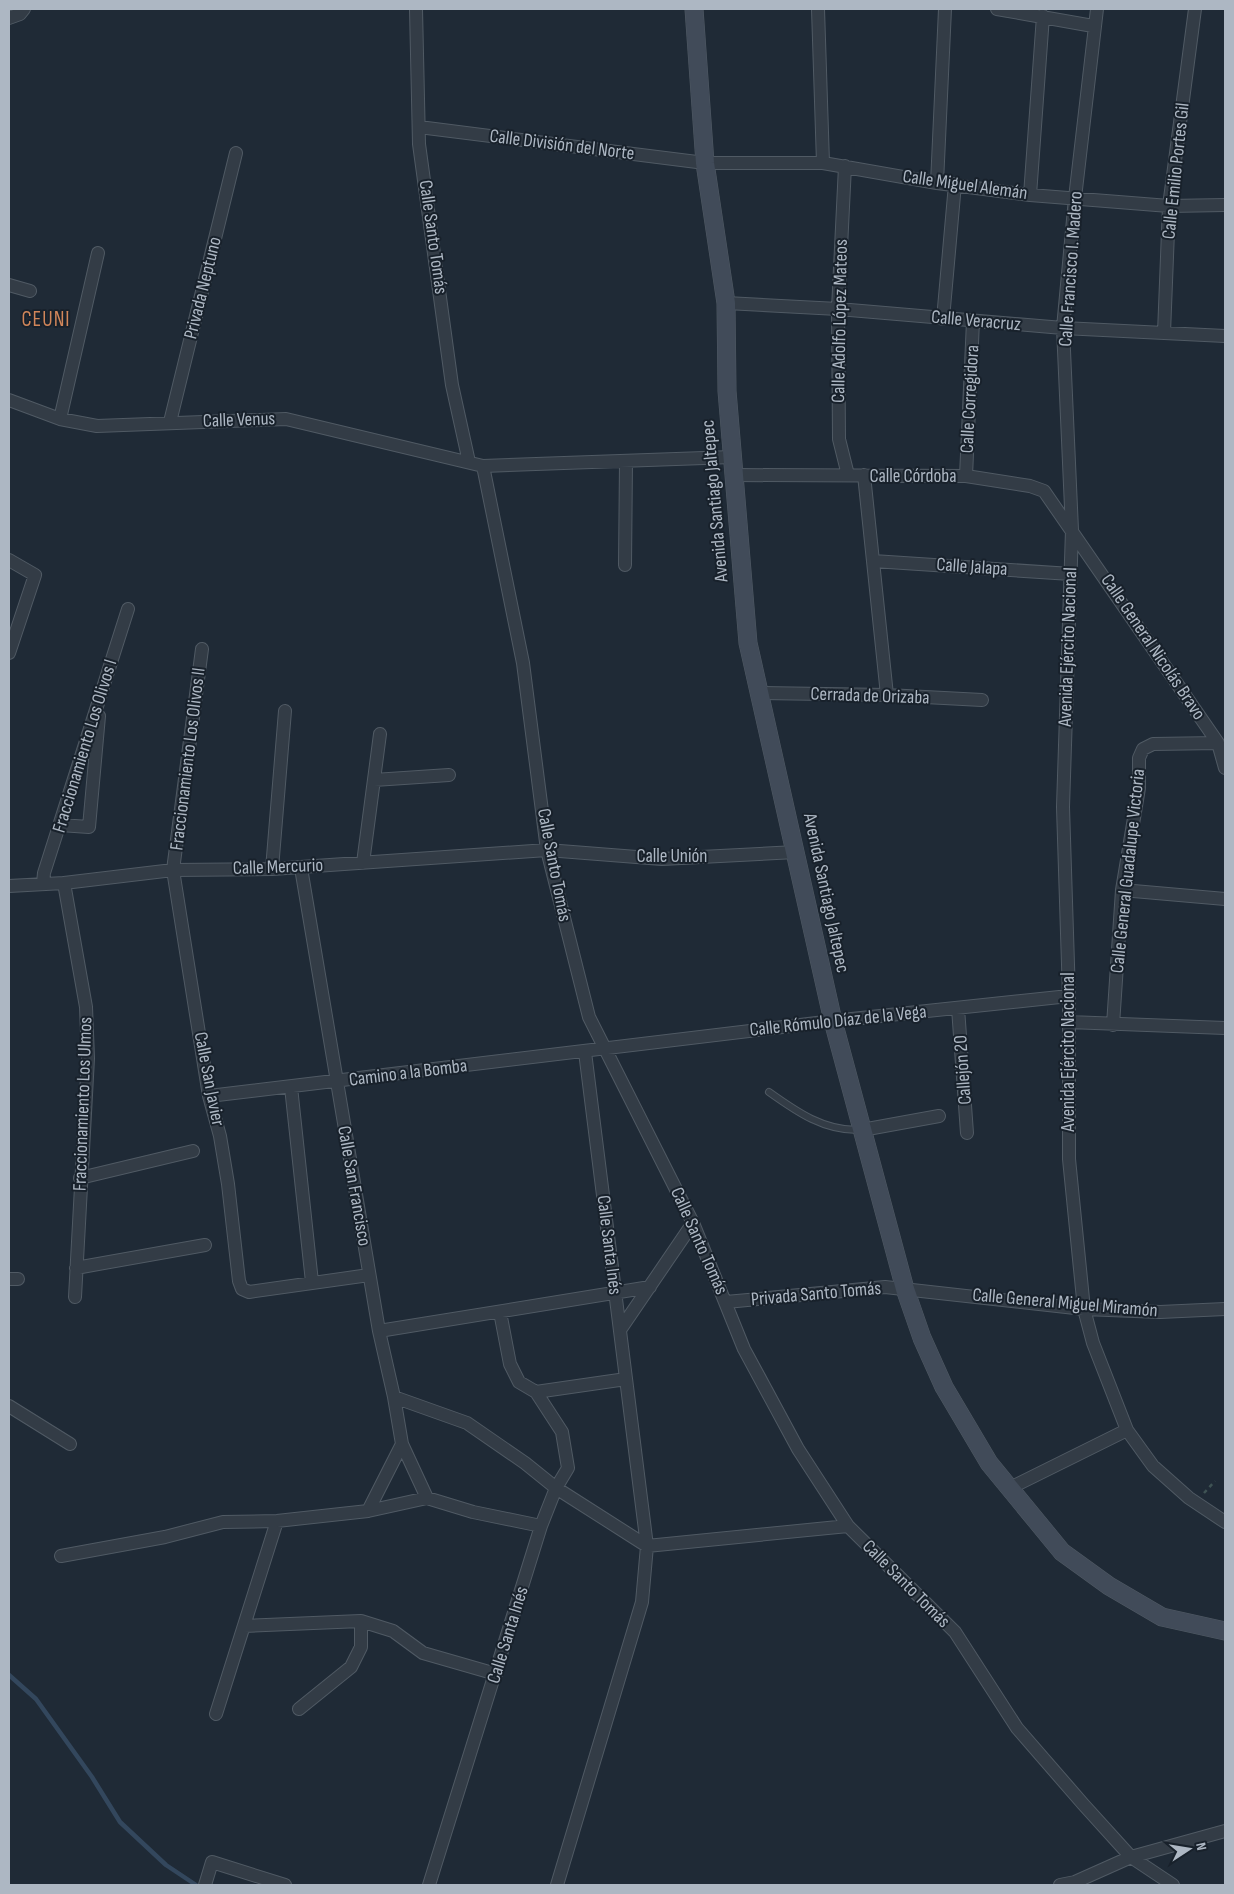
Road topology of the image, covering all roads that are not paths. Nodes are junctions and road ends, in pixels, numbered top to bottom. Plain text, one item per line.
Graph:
1 (416, 9) edge
2 (694, 9) edge
3 (818, 9) edge
4 (946, 9) edge
5 (997, 9) edge
6 (1097, 9) edge
7 (1195, 9) edge
8 (1053, 14) edge
9 (1093, 26) junction
10 (419, 127) junction
11 (236, 153) dead end
12 (705, 163) junction
13 (823, 164) junction
14 (845, 166) junction
15 (937, 183) junction
16 (955, 184) junction
17 (1030, 194) junction
18 (1075, 198) junction
19 (1225, 205) edge
20 (1169, 206) junction
21 (98, 253) dead end
22 (9, 285) edge
23 (30, 291) dead end
24 (726, 303) junction
25 (838, 309) junction
26 (944, 318) junction
27 (974, 321) junction
28 (1063, 328) junction
29 (1164, 333) junction
30 (1225, 336) edge
31 (9, 400) edge
32 (60, 419) junction
33 (170, 422) junction
34 (469, 462) junction
35 (626, 462) junction
36 (483, 466) junction
37 (732, 466) junction
38 (848, 475) junction
39 (864, 476) junction
40 (966, 476) junction
41 (1072, 530) junction
42 (9, 560) edge
43 (873, 561) junction
44 (625, 565) dead end
45 (1071, 574) junction
46 (128, 609) dead end
47 (202, 649) dead end
48 (9, 652) edge
49 (102, 692) junction
50 (758, 693) junction
51 (887, 695) junction
52 (982, 700) dead end
53 (285, 711) dead end
54 (380, 734) dead end
55 (1218, 743) junction
56 (1225, 768) edge
57 (449, 775) dead end
58 (374, 780) junction
59 (60, 825) junction
60 (547, 850) junction
61 (796, 852) junction
62 (363, 863) junction
63 (301, 868) junction
64 (272, 869) junction
65 (173, 870) junction
66 (43, 882) junction
67 (64, 883) junction
68 (9, 886) edge
69 (1122, 890) junction
70 (1225, 899) edge
71 (1069, 996) junction
72 (958, 1008) junction
73 (833, 1021) junction
74 (1069, 1022) junction
75 (1113, 1025) junction
76 (1225, 1028) edge
77 (606, 1049) junction
78 (585, 1052) junction
79 (336, 1082) junction
80 (291, 1087) junction
81 (768, 1092) dead end
82 (209, 1096) junction
83 (939, 1116) dead end
84 (862, 1130) junction
85 (967, 1132) dead end
86 (193, 1151) dead end
87 (80, 1178) junction
88 (693, 1223) junction
89 (205, 1245) dead end
90 (76, 1268) junction
91 (369, 1275) junction
92 (312, 1282) junction
93 (650, 1287) junction
94 (905, 1289) junction
95 (615, 1292) junction
96 (75, 1297) dead end
97 (726, 1302) junction
98 (1084, 1309) junction
99 (1225, 1309) edge
100 (500, 1312) junction
101 (620, 1330) junction
102 (379, 1331) junction
103 (626, 1379) junction
104 (536, 1392) junction
105 (394, 1397) junction
106 (9, 1406) edge
107 (1127, 1430) junction
108 (70, 1444) dead end
109 (402, 1444) junction
110 (556, 1488) junction
111 (1008, 1489) junction
112 (427, 1498) junction
113 (368, 1511) junction
114 (277, 1520) junction
115 (1225, 1522) edge
116 (541, 1526) junction
117 (848, 1526) junction
118 (647, 1546) junction
119 (62, 1556) dead end
120 (361, 1621) junction
121 (244, 1626) junction
122 (1225, 1631) edge
123 (496, 1674) junction
124 (299, 1709) dead end
125 (216, 1714) dead end
126 (1225, 1831) edge
127 (1131, 1857) junction
128 (207, 1883) edge
129 (286, 1885) edge
130 (429, 1885) edge
131 (557, 1885) edge
132 (1060, 1885) edge
133 (1173, 1885) edge

1 - 10 street, Calle Santo Tomás
2 - 12 street, Avenida Santiago Jaltepec
3 - 13 street
4 - 15 street
5 - 8 street
6 - 9 street, Calle Francisco I. Madero
7 - 20 street, Calle Emilio Portes Gil
8 - 9 street
8 - 17 street
9 - 18 street, Calle Francisco I. Madero
10 - 12 street, Calle División del Norte
10 - 34 street, Calle Santo Tomás
11 - 33 street, Privada Neptuno
12 - 13 street, Calle Miguel Alemán
12 - 24 street, Avenida Santiago Jaltepec
13 - 14 street, Calle Miguel Alemán
14 - 15 street, Calle Miguel Alemán
14 - 25 street, Calle Adolfo López Mateos
15 - 16 street, Calle Miguel Alemán
16 - 17 street, Calle Miguel Alemán
16 - 26 street
17 - 18 street, Calle Miguel Alemán
18 - 20 street, Calle Miguel Alemán
18 - 28 street, Calle Francisco I. Madero
19 - 20 street, Calle Miguel Alemán
20 - 29 street, Calle Emilio Portes Gil
21 - 32 street
22 - 23 street
24 - 25 street, Calle Veracruz
24 - 37 street, Avenida Santiago Jaltepec
25 - 26 street, Calle Veracruz
25 - 38 street, Calle Adolfo López Mateos
26 - 27 street, Calle Veracruz
27 - 28 street, Calle Veracruz
27 - 40 street, Calle Corregidora
28 - 29 street, Calle Veracruz
28 - 41 street, Calle Francisco I. Madero
29 - 30 street, Calle Veracruz
31 - 32 street, Calle Venus
32 - 33 street, Calle Venus
33 - 34 street, Calle Venus
34 - 36 street, Calle Córdoba
35 - 36 street, Calle Córdoba
35 - 37 street, Calle Córdoba
35 - 44 street
36 - 60 street, Calle Santo Tomás
37 - 38 street, Calle Córdoba
37 - 50 street, Avenida Santiago Jaltepec
38 - 39 street, Calle Córdoba
39 - 40 street, Calle Córdoba
39 - 43 street
40 - 41 street, Calle Córdoba
41 - 45 street, Avenida Ejército Nacional
41 - 55 street, Calle General Nicolás Bravo
42 - 48 street
43 - 45 street, Calle Jalapa
43 - 51 street
45 - 71 street, Avenida Ejército Nacional
46 - 49 street, Fraccionamiento Los Olivos I
47 - 65 street, Fraccionamiento Los Olivos II
49 - 59 street, Fraccionamiento Los Olivos I
49 - 59 street
50 - 51 street, Cerrada de Orizaba
50 - 61 street, Avenida Santiago Jaltepec
51 - 52 street, Cerrada de Orizaba
53 - 64 street
54 - 58 street
55 - 56 street, Calle General Nicolás Bravo
55 - 69 street, Calle General Guadalupe Victoria
57 - 58 street
58 - 62 street
59 - 66 street, Fraccionamiento Los Olivos I
60 - 61 street, Calle Unión
60 - 62 street, Calle Mercurio
60 - 77 street, Calle Santo Tomás
61 - 73 street, Avenida Santiago Jaltepec
62 - 63 street, Calle Mercurio
63 - 64 street, Calle Mercurio
63 - 79 street, Calle San Francisco
64 - 65 street, Calle Mercurio
65 - 67 street, Calle Mercurio
65 - 82 street, Calle San Javier
66 - 67 street, Calle Mercurio
66 - 68 street, Calle Mercurio
67 - 87 street, Fraccionamiento Los Ulmos
69 - 70 street
69 - 75 street, Calle General Guadalupe Victoria
71 - 72 street, Calle Rómulo Díaz de la Vega
71 - 74 street, Avenida Ejército Nacional
72 - 73 street, Calle Rómulo Díaz de la Vega
72 - 85 street, Callejón 20
73 - 77 street, Calle Rómulo Díaz de la Vega
73 - 84 street, Avenida Santiago Jaltepec
74 - 75 street
74 - 98 street, Avenida Ejército Nacional
75 - 76 street
77 - 78 street, Camino a la Bomba
77 - 88 street, Calle Santo Tomás
78 - 79 street, Camino a la Bomba
78 - 95 street, Calle Santa Inés
79 - 80 street, Camino a la Bomba
79 - 91 street, Calle San Francisco
80 - 82 street, Camino a la Bomba
80 - 92 street
81 - 84 lane
82 - 92 street, Calle San Javier
83 - 84 street
84 - 94 street, Avenida Santiago Jaltepec
86 - 87 street
87 - 90 street, Fraccionamiento Los Ulmos
88 - 93 street
88 - 97 street, Calle Santo Tomás
89 - 90 street
90 - 96 street, Fraccionamiento Los Ulmos
91 - 92 street
91 - 102 street, Calle San Francisco
93 - 95 street
93 - 101 street
94 - 97 street, Privada Santo Tomás
94 - 98 street, Calle General Miguel Miramón
94 - 111 street, Avenida Santiago Jaltepec
95 - 100 street
95 - 101 street, Calle Santa Inés
97 - 117 street, Calle Santo Tomás
98 - 99 street, Calle General Miguel Miramón
98 - 107 street, Avenida Ejército Nacional
100 - 102 street
100 - 104 street, Calle Santa Inés
101 - 103 street, Calle Santa Inés
102 - 105 street, Calle San Francisco
103 - 104 street
103 - 118 street, Calle Santa Inés
104 - 110 street, Calle Santa Inés
105 - 109 street, Calle San Francisco
105 - 110 street
106 - 108 street
107 - 111 street
107 - 115 street, Avenida Ejército Nacional
109 - 112 street, Calle San Francisco
109 - 113 street
110 - 116 street, Calle Santa Inés
110 - 118 street
111 - 122 street, Avenida Santiago Jaltepec
112 - 113 street
112 - 116 street
113 - 114 street
114 - 119 street
114 - 121 street
116 - 123 street, Calle Santa Inés
117 - 118 street
117 - 127 street, Calle Santo Tomás
118 - 131 street, Calle Santa Inés
120 - 121 street
120 - 123 street
120 - 124 street
121 - 125 street
123 - 130 street, Calle Santa Inés
126 - 127 street
127 - 132 street
127 - 133 street, Calle Santo Tomás
128 - 129 street

